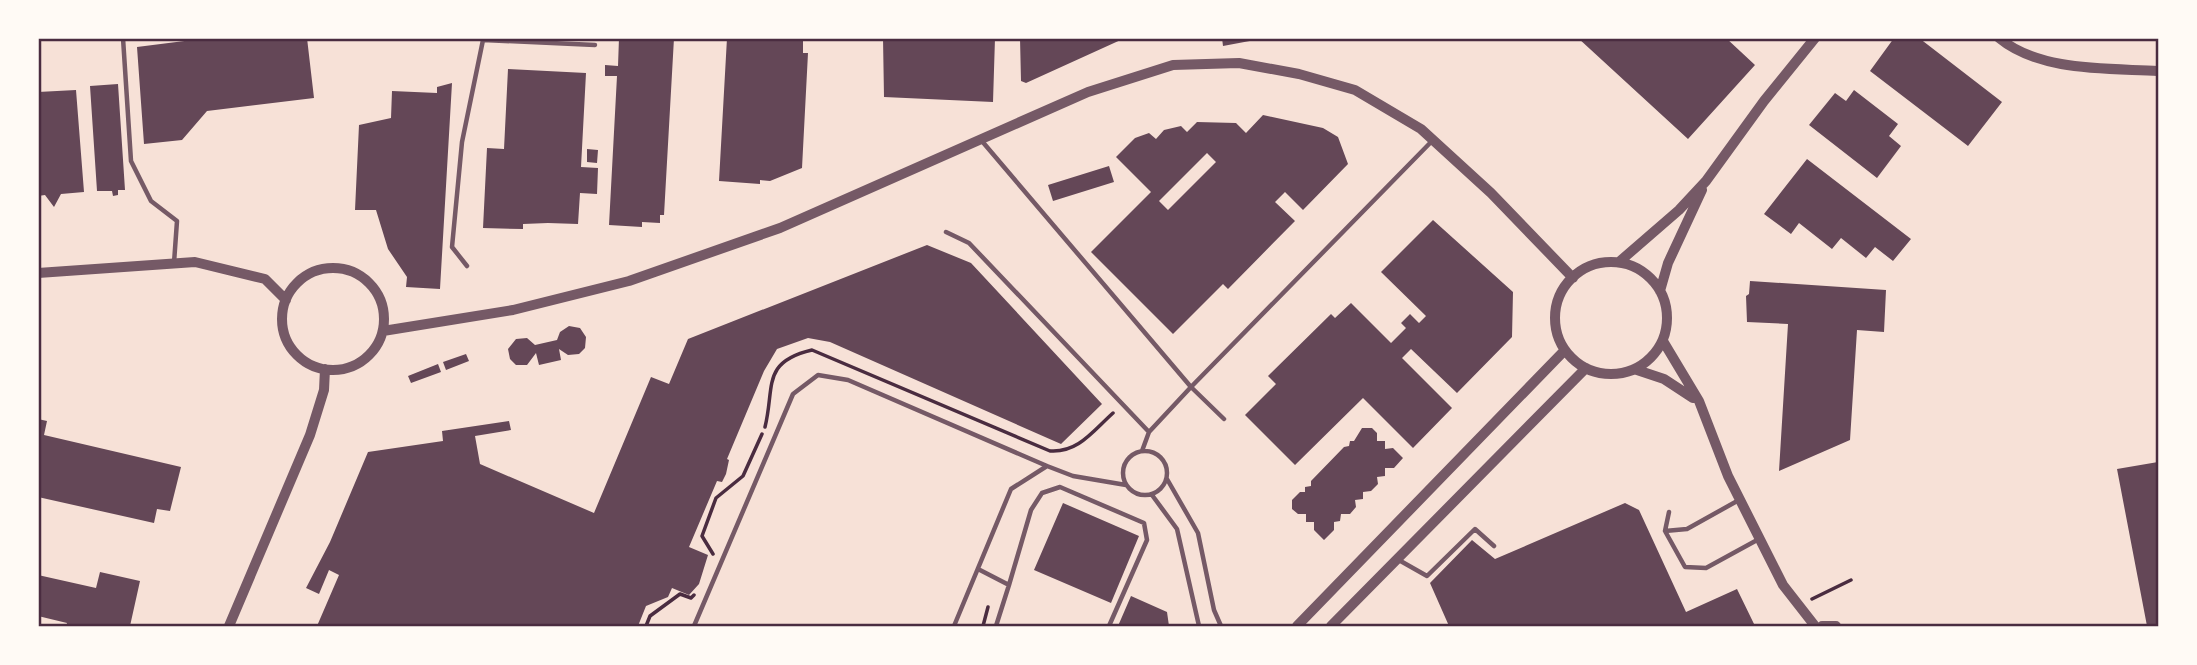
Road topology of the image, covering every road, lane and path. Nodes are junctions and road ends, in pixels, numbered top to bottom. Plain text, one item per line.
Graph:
1 (123, 38) edge
2 (1815, 38) edge
3 (1999, 38) edge
4 (595, 45) dead end
5 (2158, 71) edge
6 (981, 139) junction
7 (1433, 140) junction
8 (1706, 181) junction
9 (946, 232) dead end
10 (1619, 262) junction
11 (174, 264) junction
12 (467, 266) dead end
13 (38, 273) edge
14 (1573, 278) junction
15 (1660, 291) junction
16 (286, 300) junction
17 (383, 331) junction
18 (1663, 341) junction
19 (1565, 350) junction
20 (1586, 368) junction
21 (325, 369) junction
22 (1634, 369) junction
23 (1191, 387) junction
24 (1699, 401) junction
25 (1113, 413) dead end
26 (1224, 419) dead end
27 (1149, 432) junction
28 (1142, 451) junction
29 (1047, 466) junction
30 (1167, 479) junction
31 (1126, 485) junction
32 (1152, 495) junction
33 (1740, 500) junction
34 (1670, 512) dead end
35 (1664, 531) junction
36 (1760, 539) junction
37 (1494, 546) dead end
38 (1396, 559) junction
39 (709, 564) dead end
40 (978, 569) junction
41 (1851, 580) dead end
42 (1009, 585) junction
43 (698, 590) dead end
44 (1815, 597) dead end
45 (988, 607) dead end
46 (229, 626) edge
47 (646, 626) edge
48 (694, 626) edge
49 (954, 626) edge
50 (982, 626) edge
51 (996, 626) edge
52 (1109, 626) edge
53 (1199, 626) edge
54 (1221, 626) edge
55 (1297, 626) edge
56 (1331, 626) edge
57 (1815, 626) edge
58 (1822, 626) edge
59 (1836, 626) edge

1 - 11 lane
2 - 8 street
3 - 5 street
4 - 12 lane
6 - 7 street
6 - 17 street
6 - 23 lane
7 - 14 street
7 - 23 lane
8 - 10 street
8 - 15 street
9 - 27 lane
10 - 14 street
10 - 15 street
11 - 13 street
11 - 16 street
14 - 19 street
15 - 18 street
16 - 17 street
16 - 21 street
17 - 21 street
18 - 22 street
18 - 24 street
19 - 20 street
19 - 55 street
20 - 22 street
20 - 38 street
21 - 46 street
22 - 24 street
23 - 26 lane
23 - 27 lane
24 - 33 street
25 - 39 path
27 - 28 lane
28 - 30 lane
28 - 31 lane
29 - 31 lane
29 - 40 lane
29 - 48 lane
30 - 32 lane
30 - 54 lane
31 - 32 lane
32 - 53 lane
33 - 35 lane
33 - 36 street
34 - 35 lane
35 - 36 lane
36 - 57 street
37 - 38 lane
38 - 56 street
40 - 42 lane
40 - 49 lane
41 - 44 path
42 - 51 lane
42 - 52 lane
43 - 47 path
45 - 50 path
58 - 59 street

